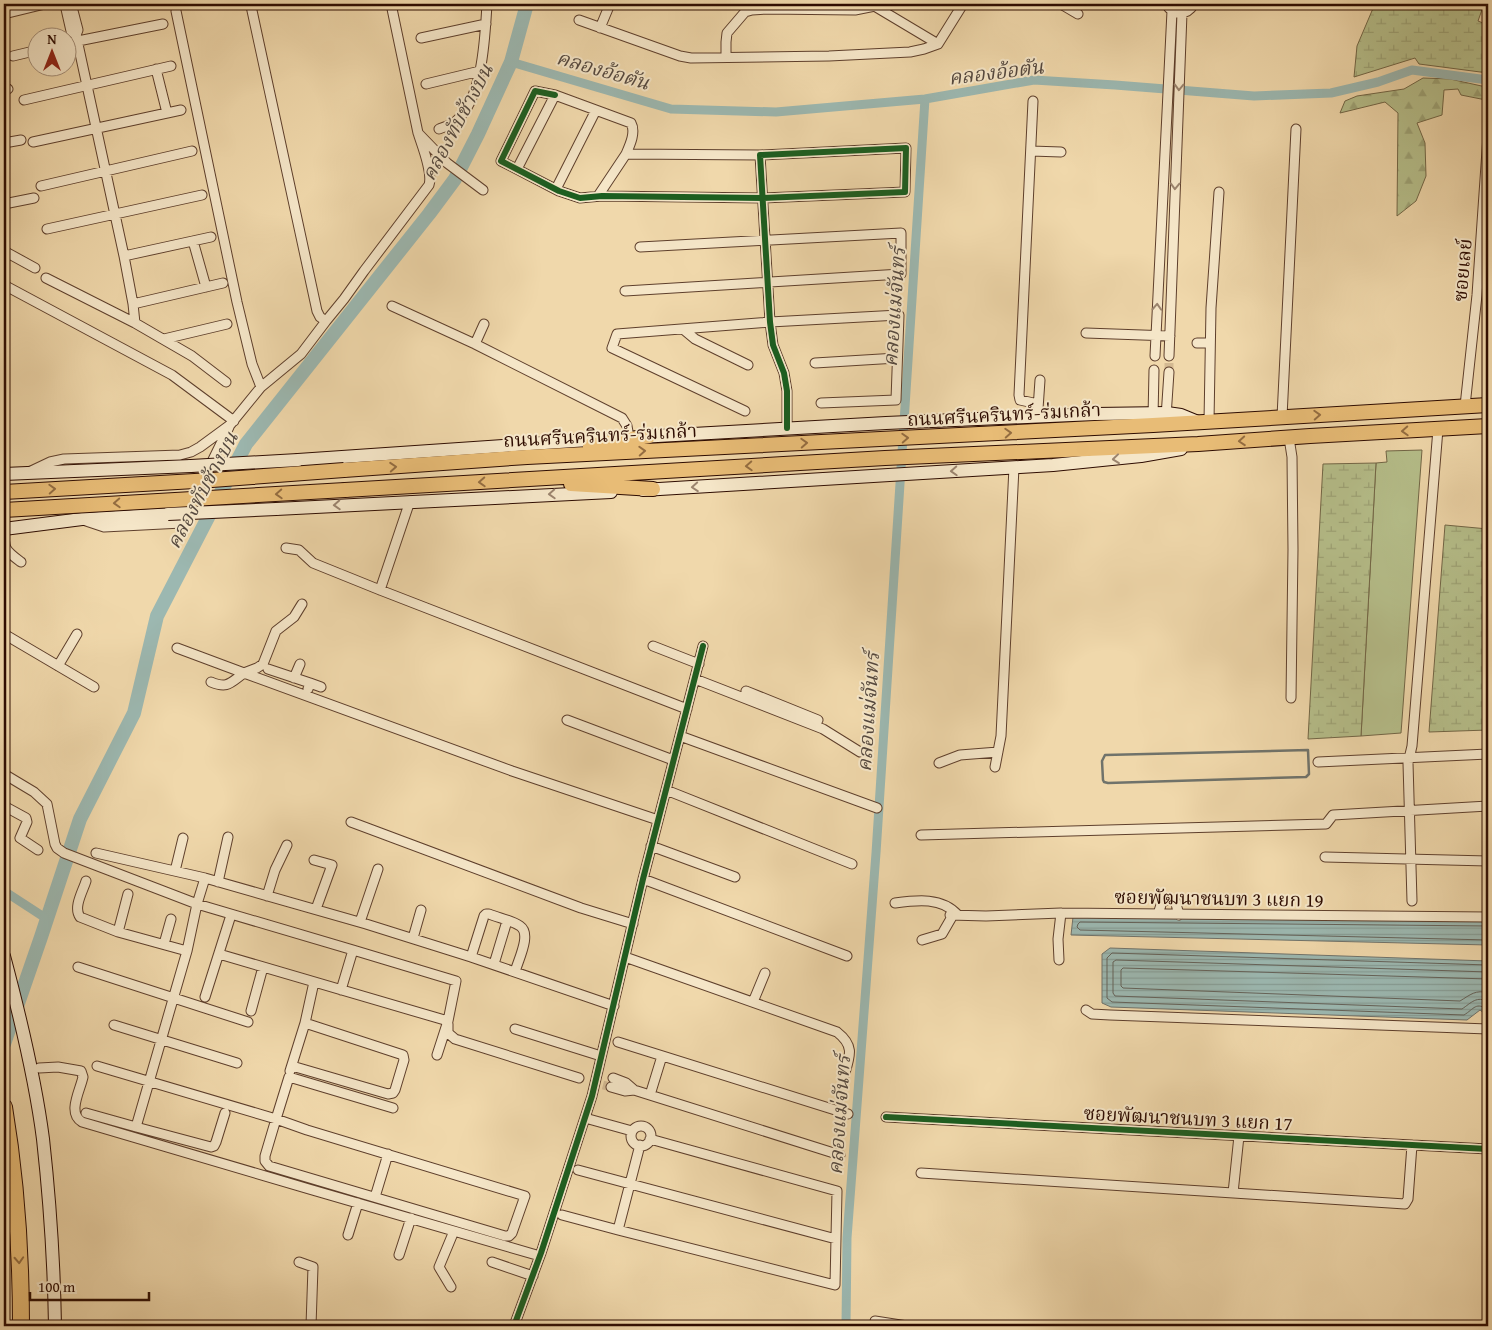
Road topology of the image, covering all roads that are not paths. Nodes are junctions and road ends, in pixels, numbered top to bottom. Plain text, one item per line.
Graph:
1 (45, 4) edge
2 (391, 4) edge
3 (487, 4) edge
4 (610, 4) edge
5 (963, 4) edge
6 (1061, 4) edge
7 (1194, 4) edge
8 (873, 5) edge
9 (68, 6) edge
10 (251, 6) dead end
11 (1169, 8) edge
12 (176, 11) dead end
13 (4, 14) edge
14 (1078, 14) dead end
15 (1182, 14) junction
16 (579, 20) dead end
17 (163, 24) dead end
18 (486, 24) junction
19 (77, 28) edge
20 (600, 28) junction
21 (421, 38) dead end
22 (78, 39) edge
23 (938, 44) junction
24 (28, 52) edge
25 (13, 56) dead end
26 (726, 56) junction
27 (78, 58) edge
28 (171, 66) dead end
29 (156, 70) junction
30 (480, 70) junction
31 (426, 84) dead end
32 (86, 86) junction
33 (555, 95) junction
34 (24, 100) dead end
35 (1033, 101) dead end
36 (181, 110) dead end
37 (596, 110) junction
38 (168, 113) junction
39 (96, 128) junction
40 (438, 129) dead end
41 (1296, 129) dead end
42 (418, 133) junction
43 (1488, 136) edge
44 (21, 140) dead end
45 (33, 142) dead end
46 (4, 143) edge
47 (192, 151) dead end
48 (1031, 151) junction
49 (1061, 152) dead end
50 (626, 154) junction
51 (760, 154) junction
52 (516, 169) junction
53 (106, 171) junction
54 (41, 186) dead end
55 (556, 189) junction
56 (482, 190) dead end
57 (1219, 192) dead end
58 (202, 196) dead end
59 (598, 196) junction
60 (34, 198) dead end
61 (763, 198) junction
62 (4, 204) edge
63 (115, 215) junction
64 (47, 230) dead end
65 (211, 237) dead end
66 (193, 241) junction
67 (765, 241) junction
68 (640, 247) dead end
69 (4, 251) edge
70 (124, 256) junction
71 (35, 268) dead end
72 (46, 278) dead end
73 (768, 282) junction
74 (223, 283) dead end
75 (4, 285) edge
76 (206, 287) junction
77 (625, 291) dead end
78 (133, 304) junction
79 (392, 306) dead end
80 (326, 321) junction
81 (770, 322) junction
82 (135, 323) junction
83 (227, 324) dead end
84 (484, 324) dead end
85 (683, 328) junction
86 (1086, 333) dead end
87 (1156, 335) junction
88 (1170, 336) junction
89 (164, 340) junction
90 (1197, 343) dead end
91 (1210, 343) junction
92 (476, 344) junction
93 (1155, 356) dead end
94 (1169, 356) tunnel mouth
95 (897, 358) junction
96 (815, 363) dead end
97 (748, 365) dead end
98 (1154, 370) dead end
99 (1168, 372) tunnel mouth
100 (1040, 380) dead end
101 (226, 382) dead end
102 (261, 387) junction
103 (821, 403) dead end
104 (1488, 405) edge
105 (1465, 406) junction
106 (1038, 410) junction
107 (745, 411) dead end
108 (1282, 417) junction
109 (1160, 419) junction
110 (1204, 421) junction
111 (232, 423) junction
112 (1488, 426) edge
113 (787, 428) junction
114 (1438, 429) junction
115 (649, 436) junction
116 (629, 437) junction
117 (1289, 438) junction
118 (1198, 444) junction
119 (528, 457) junction
120 (64, 466) junction
121 (1014, 468) junction
122 (4, 474) edge
123 (514, 480) junction
124 (653, 490) junction
125 (4, 492) edge
126 (410, 501) junction
127 (4, 510) edge
128 (82, 519) junction
129 (4, 529) edge
130 (286, 548) dead end
131 (21, 562) dead end
132 (380, 590) junction
133 (302, 604) dead end
134 (4, 634) edge
135 (77, 634) dead end
136 (653, 646) dead end
137 (703, 646) dead end
138 (177, 648) dead end
139 (300, 664) dead end
140 (699, 664) junction
141 (58, 666) junction
142 (268, 669) dead end
143 (244, 673) junction
144 (294, 678) junction
145 (695, 679) junction
146 (211, 682) dead end
147 (310, 684) junction
148 (94, 686) dead end
149 (321, 687) dead end
150 (746, 691) dead end
151 (306, 696) junction
152 (1292, 698) dead end
153 (756, 699) junction
154 (687, 709) junction
155 (567, 720) dead end
156 (818, 720) dead end
157 (680, 736) junction
158 (860, 752) dead end
159 (998, 752) junction
160 (1488, 754) edge
161 (1410, 757) junction
162 (674, 760) junction
163 (1318, 762) dead end
164 (939, 763) dead end
165 (995, 767) dead end
166 (4, 774) edge
167 (666, 790) junction
168 (4, 806) edge
169 (1488, 806) edge
170 (876, 808) dead end
171 (1410, 810) junction
172 (658, 820) junction
173 (351, 822) dead end
174 (922, 835) dead end
175 (228, 837) dead end
176 (183, 838) dead end
177 (287, 845) dead end
178 (651, 846) junction
179 (38, 850) dead end
180 (96, 853) dead end
181 (1325, 857) dead end
182 (1411, 859) junction
183 (314, 860) dead end
184 (1488, 860) edge
185 (852, 864) dead end
186 (378, 869) dead end
187 (175, 871) junction
188 (735, 877) dead end
189 (205, 878) junction
190 (643, 879) junction
191 (86, 881) dead end
192 (218, 882) junction
193 (128, 894) dead end
194 (266, 896) junction
195 (1412, 901) dead end
196 (895, 903) dead end
197 (197, 904) junction
198 (316, 910) junction
199 (421, 910) dead end
200 (1061, 912) junction
201 (1158, 914) junction
202 (231, 915) junction
203 (954, 915) junction
204 (1179, 915) junction
205 (1488, 917) edge
206 (171, 919) dead end
207 (507, 921) junction
208 (360, 922) junction
209 (633, 924) junction
210 (118, 932) junction
211 (413, 938) junction
212 (922, 940) dead end
213 (164, 944) junction
214 (353, 950) junction
215 (186, 951) junction
216 (219, 954) junction
217 (4, 956) edge
218 (847, 956) dead end
219 (471, 957) junction
220 (625, 957) junction
221 (1058, 960) dead end
222 (494, 964) junction
223 (78, 967) dead end
224 (262, 967) junction
225 (515, 972) junction
226 (765, 973) dead end
227 (314, 982) junction
228 (341, 990) junction
229 (174, 997) junction
230 (205, 997) dead end
231 (753, 1002) junction
232 (614, 1006) junction
233 (251, 1010) dead end
234 (1086, 1010) dead end
235 (448, 1021) junction
236 (248, 1022) dead end
237 (305, 1023) junction
238 (114, 1025) dead end
239 (515, 1029) dead end
240 (1488, 1029) edge
241 (160, 1040) junction
242 (618, 1042) dead end
243 (437, 1055) dead end
244 (601, 1056) junction
245 (662, 1056) junction
246 (237, 1063) dead end
247 (97, 1066) dead end
248 (292, 1066) junction
249 (39, 1068) dead end
250 (844, 1076) dead end
251 (289, 1077) junction
252 (579, 1078) dead end
253 (604, 1080) junction
254 (149, 1081) junction
255 (650, 1095) junction
256 (4, 1107) edge
257 (393, 1108) dead end
258 (86, 1113) dead end
259 (225, 1113) dead end
260 (848, 1114) dead end
261 (886, 1116) dead end
262 (585, 1118) junction
263 (276, 1119) junction
264 (136, 1127) junction
265 (632, 1131) junction
266 (1239, 1136) junction
267 (650, 1139) junction
268 (640, 1145) junction
269 (1412, 1145) junction
270 (1488, 1150) edge
271 (388, 1154) junction
272 (840, 1155) dead end
273 (578, 1170) dead end
274 (920, 1173) dead end
275 (630, 1184) junction
276 (1233, 1193) junction
277 (375, 1197) junction
278 (358, 1203) junction
279 (562, 1214) dead end
280 (411, 1218) junction
281 (618, 1230) junction
282 (454, 1231) junction
283 (348, 1235) dead end
284 (836, 1239) junction
285 (399, 1255) dead end
286 (540, 1256) junction
287 (299, 1262) dead end
288 (492, 1262) dead end
289 (533, 1276) junction
290 (451, 1287) dead end
291 (875, 1322) dead end
292 (21, 1326) edge
293 (55, 1326) edge
294 (311, 1326) edge
295 (514, 1326) edge
296 (907, 1326) edge

1 - 13 street
2 - 42 street
3 - 18 street
4 - 20 street
5 - 23 street
6 - 14 street
7 - 15 street
8 - 23 street
8 - 26 street
9 - 19 street
10 - 80 street
11 - 15 street
87 -> 11 street
12 - 102 street
15 -> 88 street
16 - 20 street
17 - 22 street
18 - 21 street
18 - 30 street
20 - 26 street
23 - 26 street
24 - 25 street
27 - 32 street
28 - 29 street
29 - 32 street
29 - 38 street
30 - 31 street
30 - 40 street
32 - 34 street
32 - 39 street
33 - 37 street
33 - 52 street
33 - 52 street
35 - 48 street
36 - 38 street
37 - 50 street
37 - 55 street
38 - 39 street
39 - 45 street
39 - 53 street
41 - 108 street
42 - 56 street
42 - 80 street
43 - 105 street, ซอยเลย์
44 - 46 street
47 - 53 street
48 - 49 street
48 - 106 street
50 - 51 street
50 - 59 street
51 - 61 street
51 - 61 street
52 - 55 street
53 - 54 street
53 - 63 street
55 - 59 street
57 - 91 street
58 - 63 street
59 - 61 street
60 - 62 street
61 - 67 street
63 - 64 street
63 - 70 street
65 - 66 street
66 - 70 street
66 - 76 street
67 - 68 street
67 - 73 street
67 - 73 street
69 - 71 street
70 - 78 street
72 - 82 street
73 - 77 street
73 - 81 street
74 - 76 street
75 - 111 street
76 - 78 street
78 - 82 street
79 - 92 street
80 - 102 street
81 - 85 street
81 - 95 street
81 - 113 street
82 - 89 street
83 - 89 street
84 - 92 street
85 - 97 street
85 - 107 street
86 - 87 street
87 - 88 street
87 - 93 street
88 - 94 street
89 - 101 street
90 - 91 street
91 - 110 street
92 - 116 street
95 - 96 street
95 - 103 street
98 - 109 street
99 - 109 street
100 - 106 street
102 - 111 street
104 - 105 main road, ถนนศรีนครินทร์-ร่มเกล้า
108 -> 105 main road, ถนนศรีนครินทร์-ร่มเกล้า
106 - 109 main road, ถนนศรีนครินทร์-ร่มเกล้า
106 - 113 main road, ถนนศรีนครินทร์-ร่มเกล้า
108 - 110 main road, ถนนศรีนครินทร์-ร่มเกล้า
109 - 110 main road, ถนนศรีนครินทร์-ร่มเกล้า
119 -> 109 main road, ถนนศรีนครินทร์-ร่มเกล้า
111 - 120 street
111 - 128 street
112 - 114 main road, ถนนศรีนครินทร์-ร่มเกล้า
113 - 115 main road, ถนนศรีนครินทร์-ร่มเกล้า
114 -> 117 main road, ถนนศรีนครินทร์-ร่มเกล้า
114 - 161 street
115 - 116 main road, ถนนศรีนครินทร์-ร่มเกล้า
115 - 119 main road
116 - 120 main road, ถนนศรีนครินทร์-ร่มเกล้า, bridge
117 -> 118 main road, ถนนศรีนครินทร์-ร่มเกล้า
117 - 152 street
118 -> 121 main road, ถนนศรีนครินทร์-ร่มเกล้า
118 -> 123 main road, ถนนศรีนครินทร์-ร่มเกล้า
125 -> 119 main road, ถนนศรีนครินทร์-ร่มเกล้า, bridge
120 - 122 main road, ถนนศรีนครินทร์-ร่มเกล้า
121 -> 124 main road, ถนนศรีนครินทร์-ร่มเกล้า
121 - 159 street
123 - 124 main road
123 -> 127 main road, ถนนศรีนครินทร์-ร่มเกล้า, bridge
124 -> 126 main road, ถนนศรีนครินทร์-ร่มเกล้า
126 -> 128 main road, ถนนศรีนครินทร์-ร่มเกล้า, bridge
126 - 132 street
128 - 129 main road, ถนนศรีนครินทร์-ร่มเกล้า
129 - 131 street
130 - 132 street
132 - 154 street
133 - 143 street
134 - 141 street
135 - 141 street
136 - 140 street
137 - 140 street
138 - 143 street
139 - 144 street
140 - 145 street
141 - 148 street
142 - 144 street
143 - 146 street
143 - 151 street
144 - 147 street
145 - 153 street
145 - 154 street
147 - 149 street
147 - 151 street
150 - 153 street
151 - 172 street
153 - 156 street
153 - 158 street
154 - 157 street
155 - 162 street
157 - 162 street
157 - 170 street
159 - 164 street
159 - 165 street
160 - 161 street
161 - 163 street
161 - 171 street
162 - 167 street
166 - 197 street
167 - 172 street
167 - 185 street
168 - 179 street
169 - 171 street
171 - 174 street
171 - 182 street
172 - 178 street
173 - 209 street
175 - 192 street
176 - 187 street
177 - 194 street
178 - 188 street
178 - 190 street
180 - 187 street
181 - 182 street
182 - 184 street
182 - 195 street
183 - 198 street
186 - 208 street
187 - 189 street
189 - 192 street
189 - 197 street
190 - 209 street
190 - 218 street
191 - 210 street
192 - 194 street
193 - 210 street
194 - 198 street
196 - 203 street
197 - 202 street
197 - 215 street
198 - 208 street
199 - 211 street
200 - 201 street, ซอยพัฒนาชนบท 3 แยก 19
200 - 203 street, ซอยพัฒนาชนบท 3 แยก 19
200 - 221 street
201 - 204 street, ซอยพัฒนาชนบท 3 แยก 19
201 - 204 street
202 - 214 street
202 - 216 street
203 - 212 street
204 - 205 street, ซอยพัฒนาชนบท 3 แยก 19
206 - 213 street
207 - 219 street
207 - 222 street
207 - 225 street
208 - 211 street
209 - 220 street
210 - 213 street
211 - 219 street
213 - 215 street
214 - 228 street
214 - 235 street
215 - 229 street
216 - 224 street
216 - 230 street
217 - 293 main road
219 - 222 street
220 - 231 street
220 - 232 street
222 - 225 street
223 - 229 street
224 - 227 street
224 - 233 street
225 - 232 street
226 - 231 street
227 - 228 street
227 - 237 street
228 - 235 street
229 - 236 street
229 - 241 street
231 - 250 street
232 - 244 street
234 - 240 street
235 - 243 street
235 - 252 street
237 - 248 street
237 - 248 street
238 - 241 street
239 - 244 street
241 - 246 street
241 - 254 street
242 - 245 street
244 - 253 street
245 - 255 street
245 - 260 street
247 - 254 street
248 - 251 street
249 - 278 street
251 - 257 street
251 - 263 street
253 - 255 street
253 - 262 street
254 - 263 street
254 - 264 street
255 - 272 street
256 -> 292 highway
258 - 264 street
259 - 264 street
261 - 266 street, ซอยพัฒนาชนบท 3 แยก 17
262 - 265 street
262 - 286 street
263 - 271 street
263 - 277 street
265 - 267 street
265 - 268 street
266 - 269 street, ซอยพัฒนาชนบท 3 แยก 17
266 - 276 street
267 - 268 street
267 - 284 street
268 - 275 street
269 - 270 street, ซอยพัฒนาชนบท 3 แยก 17
269 - 276 street
271 - 277 street
271 - 277 street
273 - 275 street
274 - 276 street
275 - 281 street
275 - 284 street
278 - 280 street
278 - 283 street
279 - 281 street
280 - 282 street
280 - 285 street
281 - 284 street
282 - 286 street
282 - 290 street
286 - 289 street
287 - 294 street
288 - 289 street
289 - 295 street
291 - 296 street

